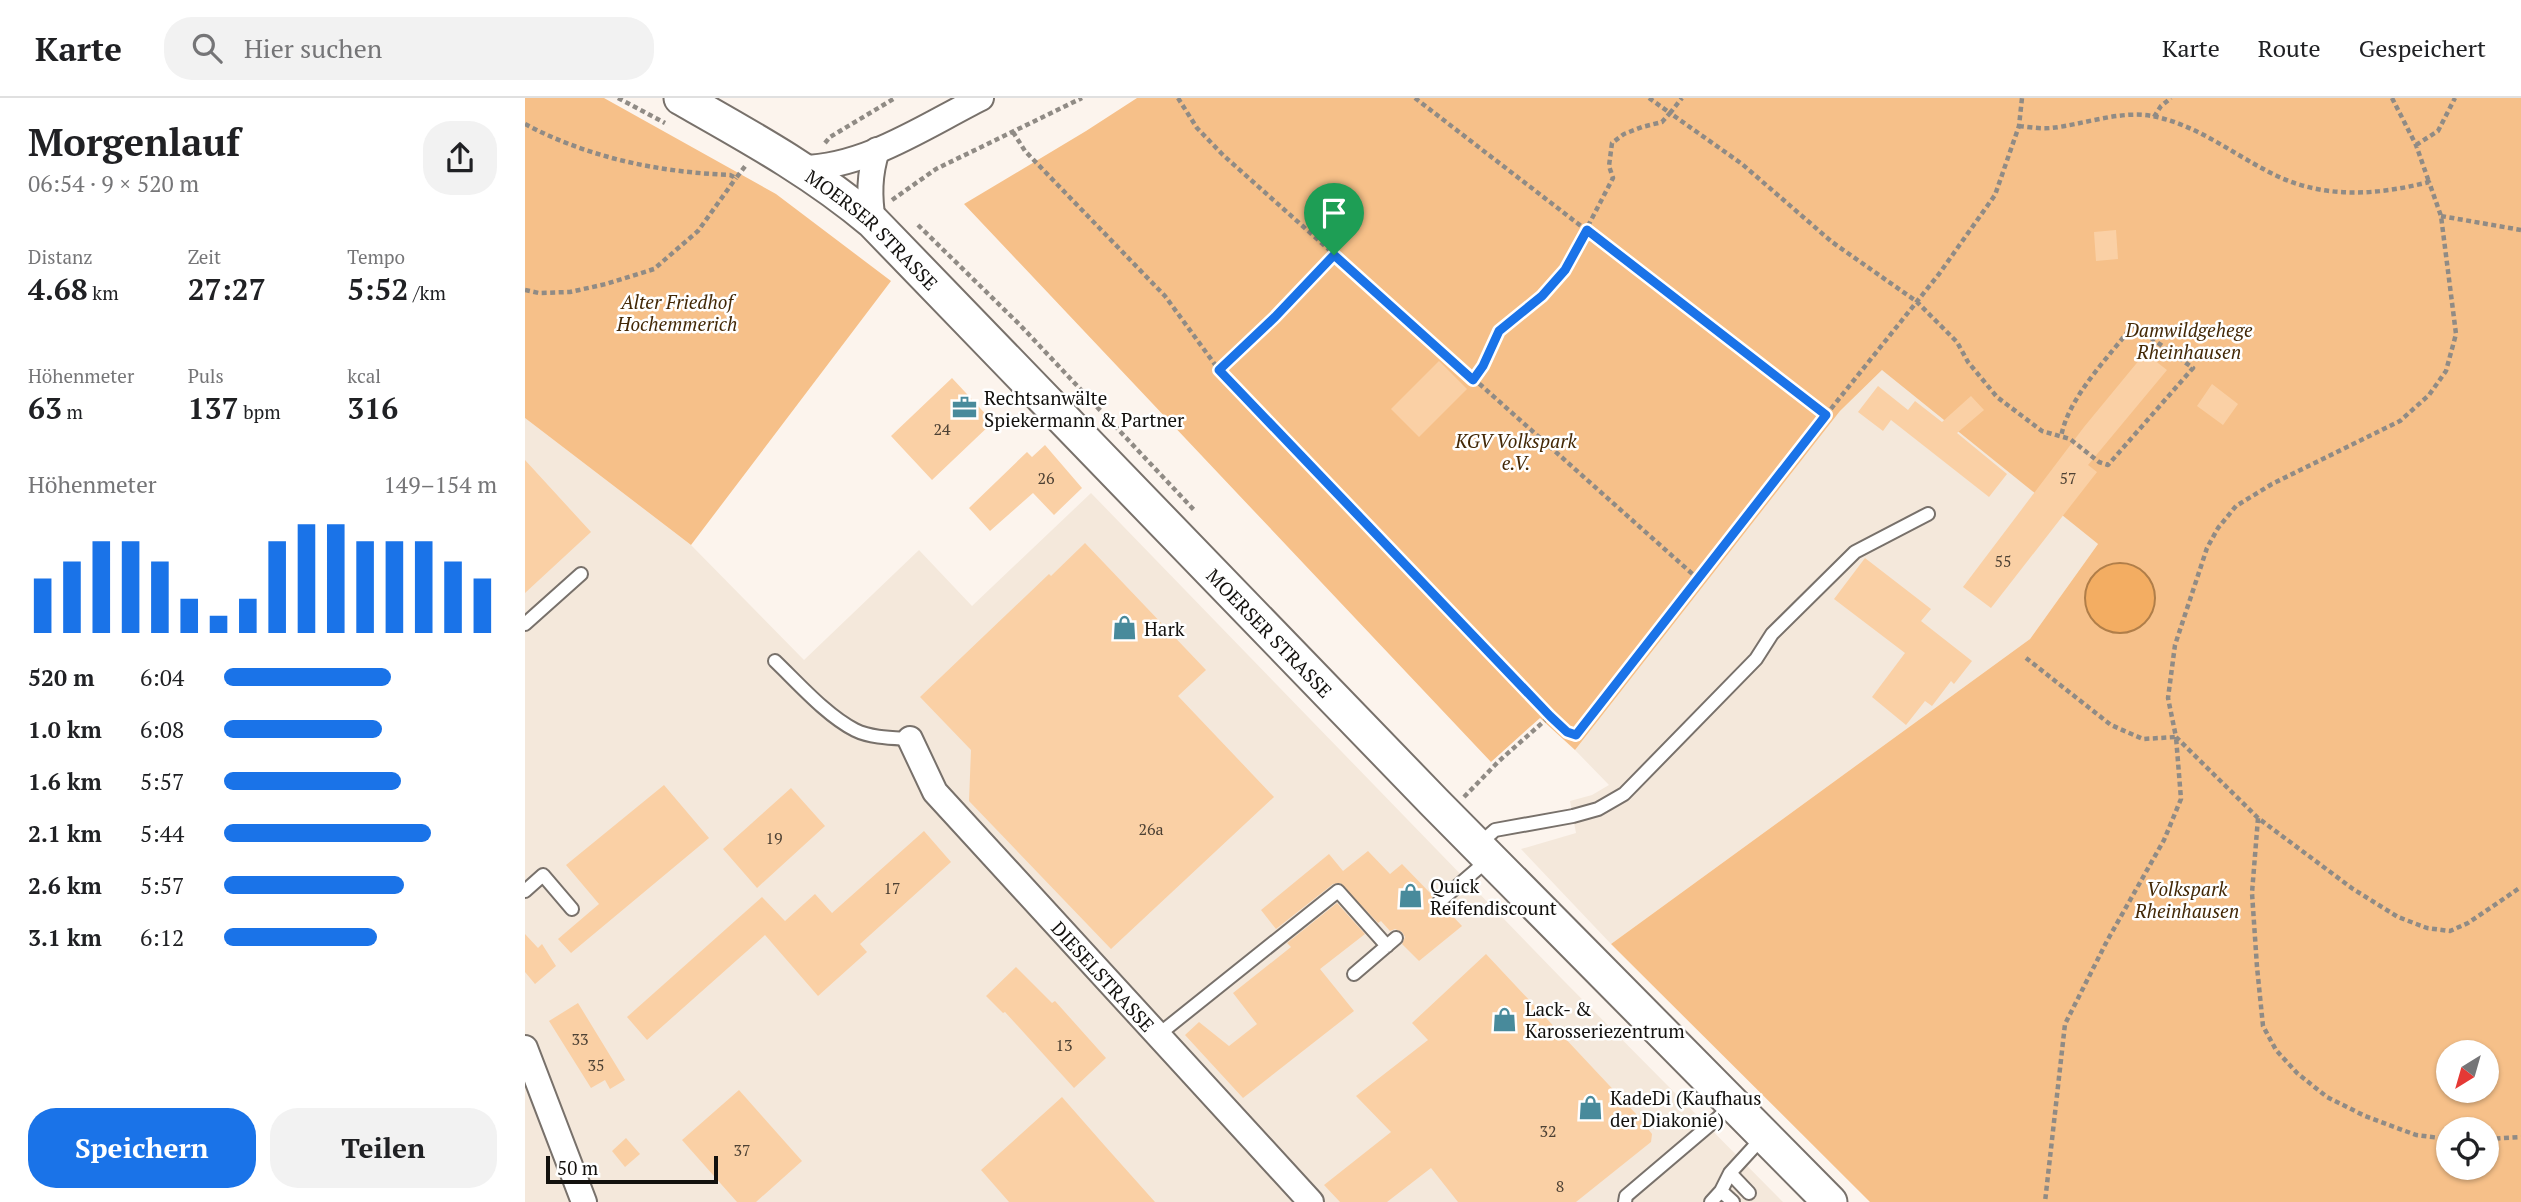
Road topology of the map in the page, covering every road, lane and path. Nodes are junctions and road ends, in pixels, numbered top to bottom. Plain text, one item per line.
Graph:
1 (618, 98) edge
2 (895, 98) edge
3 (981, 98) edge
4 (1082, 98) edge
5 (1178, 98) edge
6 (1415, 98) edge
7 (1649, 98) edge
8 (1682, 98) edge
9 (2022, 98) edge
10 (2171, 98) edge
11 (2392, 98) edge
12 (2455, 98) edge
13 (677, 112) edge
14 (1670, 113) junction
15 (2154, 117) junction
16 (525, 124) edge
17 (2019, 126) junction
18 (1013, 132) junction
19 (2416, 145) junction
20 (877, 150) junction
21 (810, 159) junction
22 (755, 171) dead end
23 (736, 178) junction
24 (2429, 182) junction
25 (882, 212) junction
26 (2441, 216) junction
27 (1587, 230) junction
28 (2521, 230) edge
29 (1334, 255) junction
30 (525, 289) edge
31 (1916, 301) junction
32 (1219, 370) junction
33 (1473, 380) junction
34 (1826, 415) junction
35 (2061, 437) junction
36 (1928, 514) dead end
37 (581, 574) dead end
38 (1697, 579) junction
39 (525, 624) edge
40 (2026, 658) dead end
41 (775, 661) dead end
42 (1550, 716) junction
43 (2176, 737) junction
44 (910, 739) joint
45 (1463, 797) dead end
46 (2258, 818) junction
47 (1484, 852) junction
48 (2521, 887) edge
49 (525, 891) edge
50 (1439, 902) dead end
51 (572, 909) dead end
52 (1354, 974) dead end
53 (1158, 1035) junction
54 (525, 1048) edge
55 (1733, 1105) junction
56 (1763, 1137) junction
57 (2521, 1137) edge
58 (2436, 1138) edge
59 (2499, 1138) edge
60 (1730, 1173) junction
61 (1721, 1191) junction
62 (1749, 1193) dead end
63 (583, 1202) edge
64 (1311, 1202) edge
65 (1625, 1202) edge
66 (1711, 1202) edge
67 (1733, 1202) edge
68 (1830, 1202) edge
69 (2045, 1202) edge

1 - 13 path
2 - 21 path
3 - 20 street
4 - 18 path
5 - 29 path
6 - 27 path
7 - 14 path
8 - 14 path
9 - 17 path
10 - 15 path
11 - 19 path
12 - 19 path
13 - 21 main road, MOERSER STRASSE
14 - 27 path
14 - 31 path
15 - 17 path
15 - 24 path
16 - 23 path
17 - 31 path
18 - 25 path
18 - 32 path
19 - 24 path
20 - 21 street
20 - 25 street
21 - 25 main road, MOERSER STRASSE
22 - 23 path
23 - 30 path
24 - 26 path
25 - 47 main road, MOERSER STRASSE
26 - 28 path
26 - 43 path
27 - 33 path
27 - 34 path
29 - 32 path
29 - 33 path
31 - 34 path
31 - 35 path
32 - 42 path
33 - 38 path
34 - 38 path
35 - 35 path
36 - 47 lane
37 - 39 lane
38 - 42 path
40 - 43 path
41 - 44 lane
42 - 45 path
43 - 46 path
43 - 69 path
44 - 53 street, DIESELSTRASSE
46 - 48 path
46 - 58 path
47 - 50 lane
47 - 55 main road, MOERSER STRASSE
49 - 51 lane
52 - 53 lane
53 - 64 street, DIESELSTRASSE
54 - 63 street
55 - 56 main road, MOERSER STRASSE
55 - 65 lane
56 - 60 lane
56 - 68 main road, MOERSER STRASSE
57 - 59 path
60 - 61 lane
60 - 62 lane
61 - 66 lane
61 - 67 lane

